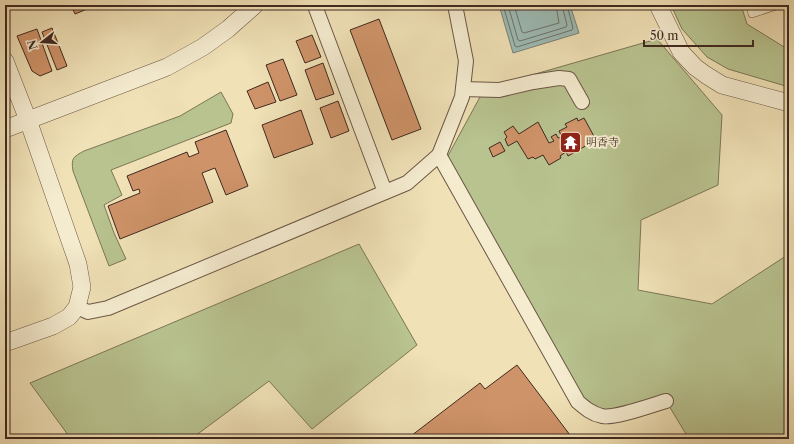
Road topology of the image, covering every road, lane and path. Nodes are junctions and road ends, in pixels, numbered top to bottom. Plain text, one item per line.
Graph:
1 (256, 5) edge
2 (316, 5) edge
3 (455, 5) edge
4 (658, 5) edge
5 (750, 5) edge
6 (779, 5) edge
7 (5, 61) edge
8 (463, 89) junction
9 (582, 102) dead end
10 (789, 103) edge
11 (28, 120) junction
12 (5, 129) edge
13 (439, 155) junction
14 (385, 192) junction
15 (77, 307) junction
16 (5, 343) edge
17 (666, 400) dead end

1 - 11 street
2 - 14 street
3 - 8 street
4 - 10 street
5 - 6 lane
7 - 11 street
8 - 9 street
8 - 13 street
11 - 12 street
11 - 15 street
13 - 14 street
13 - 17 street
14 - 15 street
15 - 16 street

